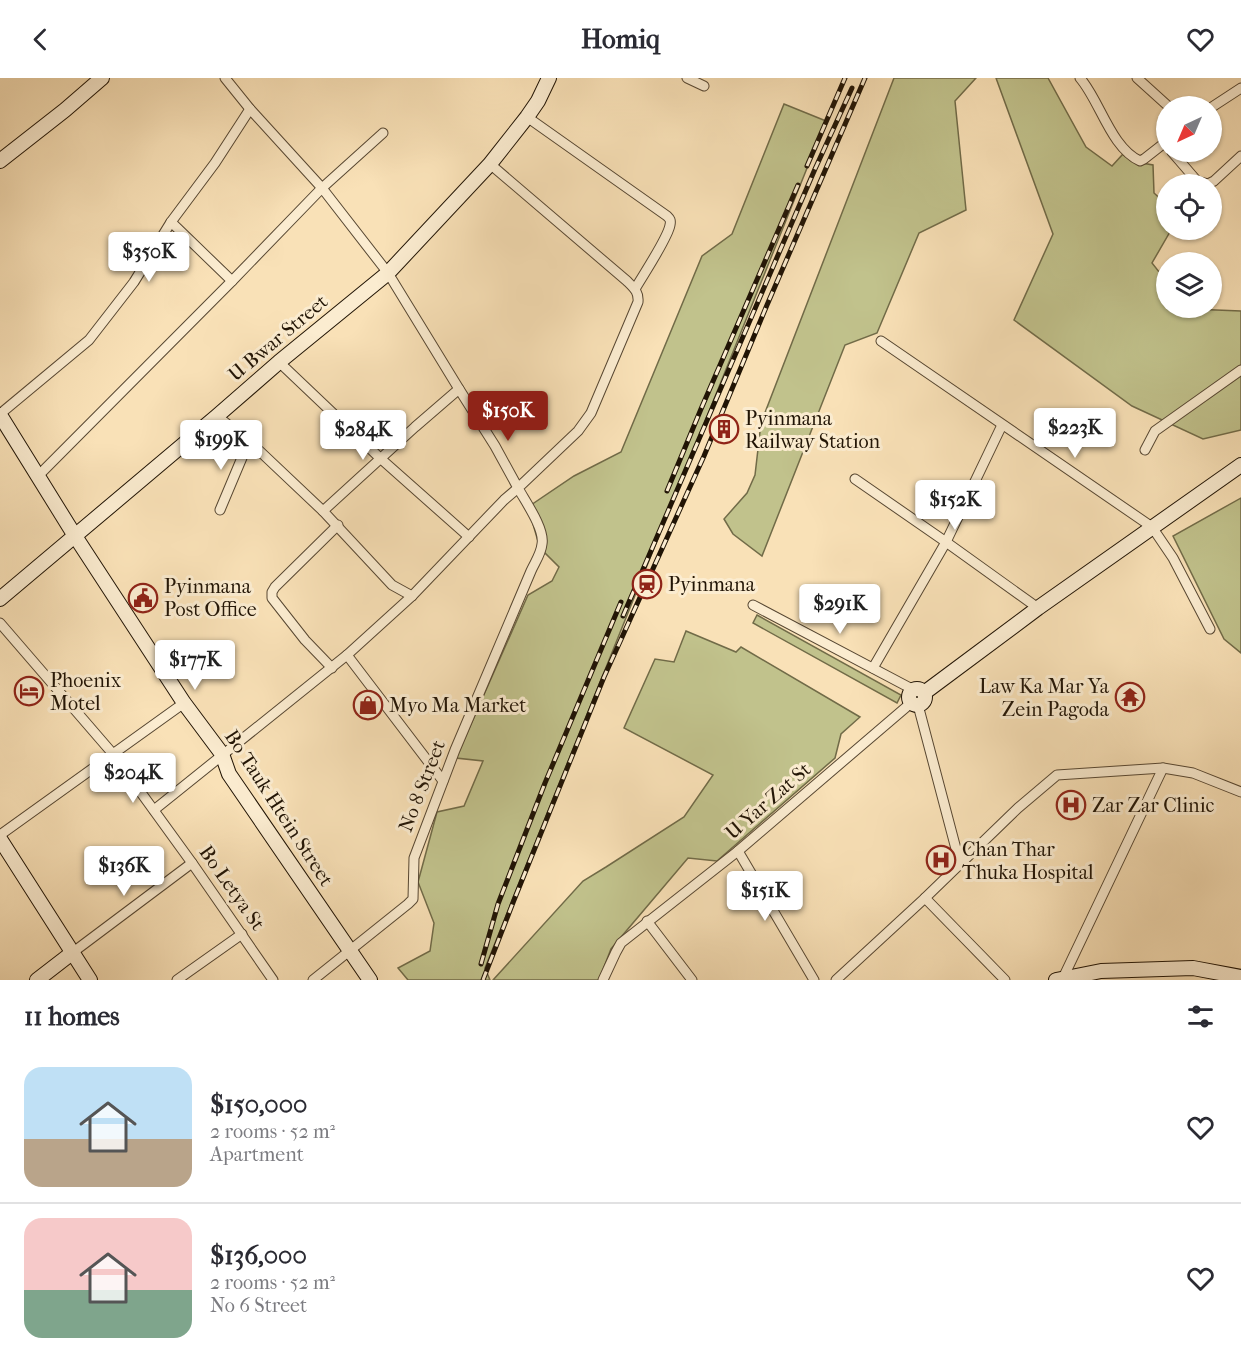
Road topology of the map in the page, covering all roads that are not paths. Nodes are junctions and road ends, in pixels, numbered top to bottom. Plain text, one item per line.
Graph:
1 (102, 78) edge
2 (225, 78) edge
3 (549, 78) edge
4 (687, 78) edge
5 (1080, 78) edge
6 (1137, 78) edge
7 (704, 86) dead end
8 (1241, 88) edge
9 (1157, 96) edge
10 (1222, 100) edge
11 (250, 109) junction
12 (527, 117) junction
13 (383, 133) dead end
14 (1156, 150) edge
15 (1241, 156) edge
16 (0, 161) edge
17 (1181, 162) edge
18 (490, 164) junction
19 (322, 188) junction
20 (171, 222) junction
21 (388, 273) junction
22 (232, 281) junction
23 (635, 289) junction
24 (881, 341) dead end
25 (279, 362) junction
26 (1241, 370) edge
27 (459, 389) junction
28 (0, 415) edge
29 (216, 416) junction
30 (1002, 425) junction
31 (249, 441) junction
32 (1145, 450) dead end
33 (380, 458) junction
34 (1241, 465) edge
35 (38, 476) junction
36 (855, 478) dead end
37 (518, 488) junction
38 (220, 510) dead end
39 (323, 511) junction
40 (338, 525) junction
41 (1152, 527) junction
42 (75, 536) junction
43 (469, 537) junction
44 (946, 542) junction
45 (411, 596) junction
46 (0, 599) edge
47 (753, 605) dead end
48 (1038, 608) junction
49 (0, 623) edge
50 (1210, 630) dead end
51 (347, 655) junction
52 (332, 668) junction
53 (873, 668) junction
54 (917, 698) junction
55 (184, 703) junction
56 (113, 754) junction
57 (222, 754) junction
58 (1163, 768) junction
59 (443, 781) junction
60 (1241, 792) edge
61 (154, 810) junction
62 (0, 837) edge
63 (738, 851) junction
64 (192, 863) junction
65 (960, 864) junction
66 (925, 898) junction
67 (647, 921) junction
68 (242, 934) junction
69 (350, 951) junction
70 (72, 953) junction
71 (1241, 977) edge
72 (1060, 979) edge
73 (37, 980) edge
74 (90, 980) edge
75 (177, 980) edge
76 (273, 980) edge
77 (313, 980) edge
78 (370, 980) edge
79 (603, 980) edge
80 (692, 980) edge
81 (814, 980) edge
82 (836, 980) edge
83 (1005, 980) edge

1 - 16 street
2 - 11 street, No 8 Street
3 - 12 street, U Bwar Street
4 - 7 street
5 - 14 street
6 - 9 street
8 - 10 street
11 - 19 street, No 8 Street
11 - 20 street
12 - 18 street, U Bwar Street
12 - 23 street
13 - 19 street
15 - 17 street
18 - 21 street, U Bwar Street
18 - 23 street
19 - 21 street, No 8 Street
19 - 22 street
20 - 22 street
20 - 28 street
21 - 25 street, U Bwar Street
21 - 27 street, No 8 Street
22 - 35 street
23 - 37 street
24 - 30 street
25 - 29 street, U Bwar Street
25 - 33 street
26 - 32 street
27 - 33 street
27 - 37 street, No 8 Street
28 - 35 street, Bo Tauk Htein Street
29 - 31 street
29 - 42 street, U Bwar Street
30 - 41 street
30 - 44 street
31 - 38 street
31 - 39 street
33 - 39 street
33 - 43 street
34 - 41 street
35 - 42 street, Bo Tauk Htein Street
36 - 44 street
37 - 43 street
37 - 59 street, No 8 Street
39 - 40 street
40 - 45 street
40 - 52 street
41 - 48 street
41 - 50 street
42 - 46 street, U Bwar Street
42 - 55 street, Bo Tauk Htein Street
43 - 45 street
44 - 48 street
44 - 53 street
45 - 51 street
47 - 53 street
48 - 54 street
49 - 56 street, Bo Letya St
51 - 52 street
51 - 59 street
52 - 57 street
53 - 54 street
54 - 63 street, U Yar Zat St
54 - 65 street
55 - 56 street
55 - 57 street, Bo Tauk Htein Street
56 - 61 street, Bo Letya St
56 - 62 street
57 - 61 street
57 - 69 street, Bo Tauk Htein Street
58 - 60 street
58 - 65 street
58 - 72 street
59 - 69 street, No 8 Street
61 - 64 street, Bo Letya St
62 - 70 street
63 - 67 street, U Yar Zat St
63 - 81 street
64 - 68 street, Bo Letya St
64 - 70 street
65 - 66 street
66 - 82 street
66 - 83 street
67 - 79 street, U Yar Zat St
67 - 80 street
68 - 75 street
68 - 76 street, Bo Letya St
69 - 77 street, No 8 Street
69 - 78 street, Bo Tauk Htein Street
70 - 73 street
70 - 74 street
71 - 72 street

